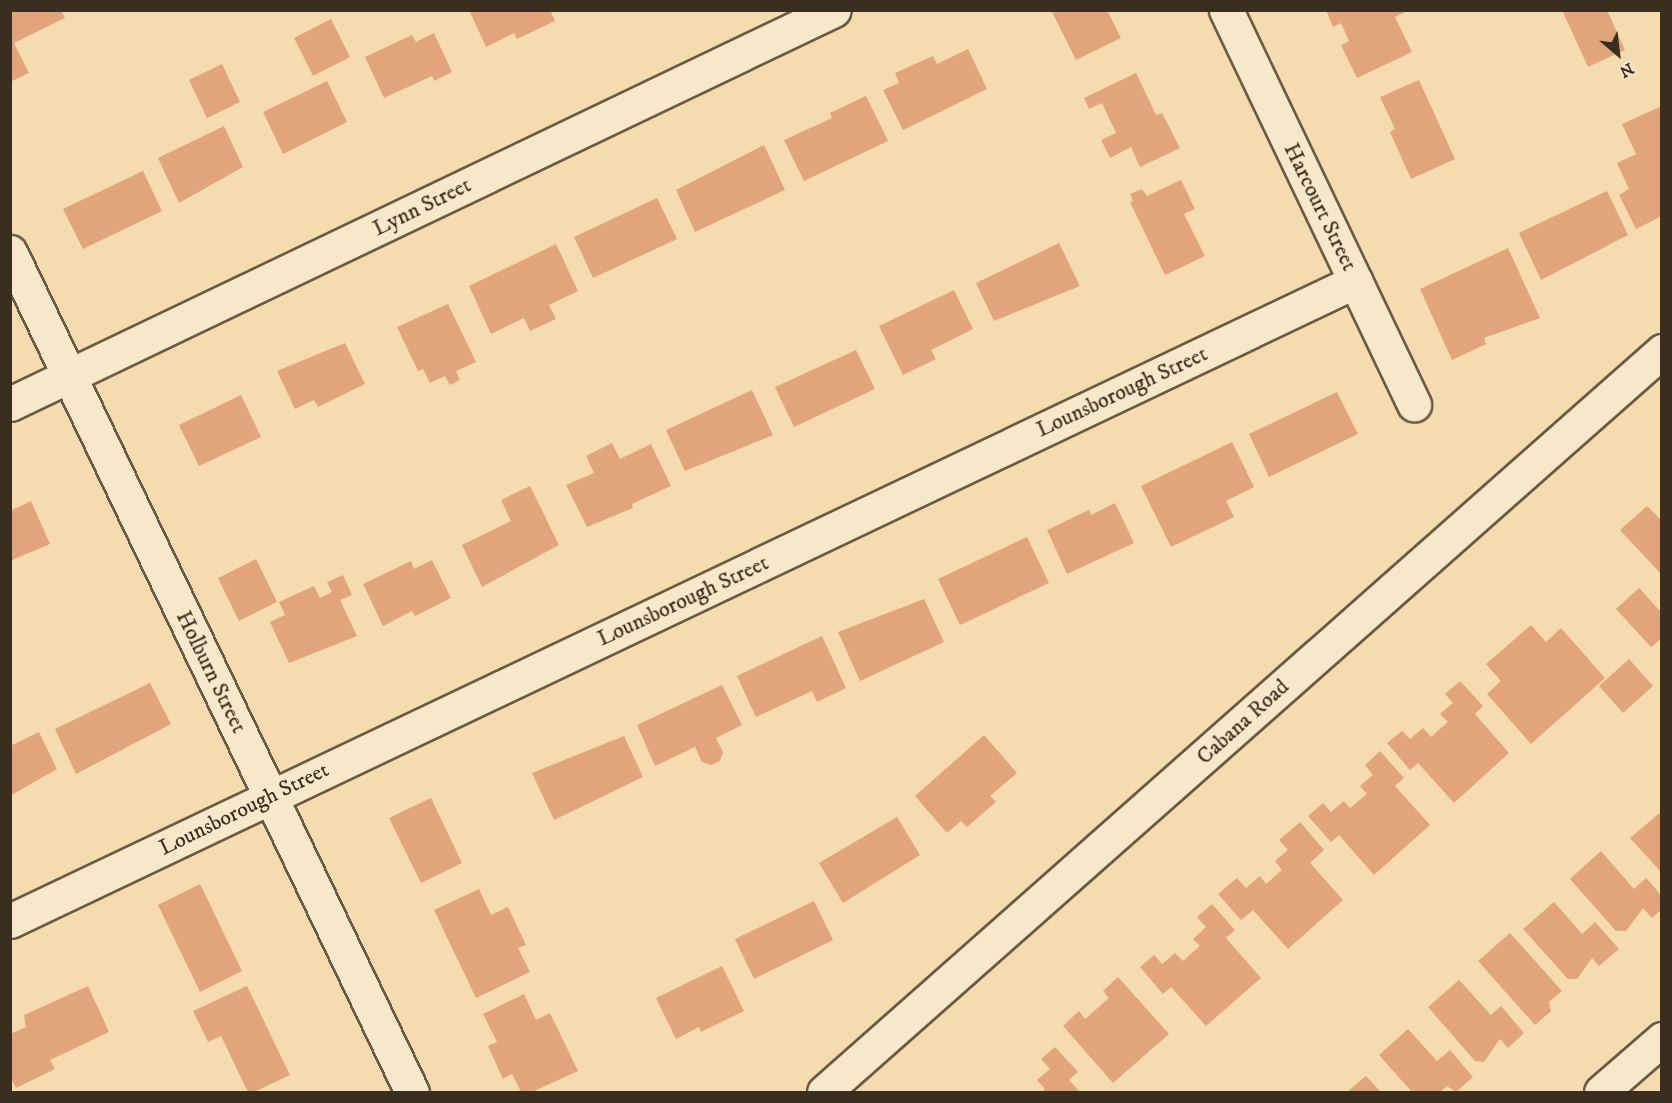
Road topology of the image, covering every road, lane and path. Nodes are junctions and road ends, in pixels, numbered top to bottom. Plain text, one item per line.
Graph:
1 (834, 10) edge
2 (1226, 10) edge
3 (10, 252) edge
4 (1356, 281) junction
5 (1662, 351) edge
6 (70, 375) junction
7 (10, 404) edge
8 (1414, 404) dead end
9 (271, 797) junction
10 (10, 921) edge
11 (1662, 1039) edge
12 (412, 1092) edge
13 (824, 1092) edge
14 (1601, 1092) edge

1 - 6 street, Lynn Street
2 - 4 street, Harcourt Street
3 - 6 street, Holburn Street
4 - 8 street, Harcourt Street
4 - 9 street, Lounsborough Street
5 - 13 street, Cabana Road
6 - 7 street, Lynn Street
6 - 9 street, Holburn Street
9 - 10 street, Lounsborough Street
9 - 12 street, Holburn Street
11 - 14 street

